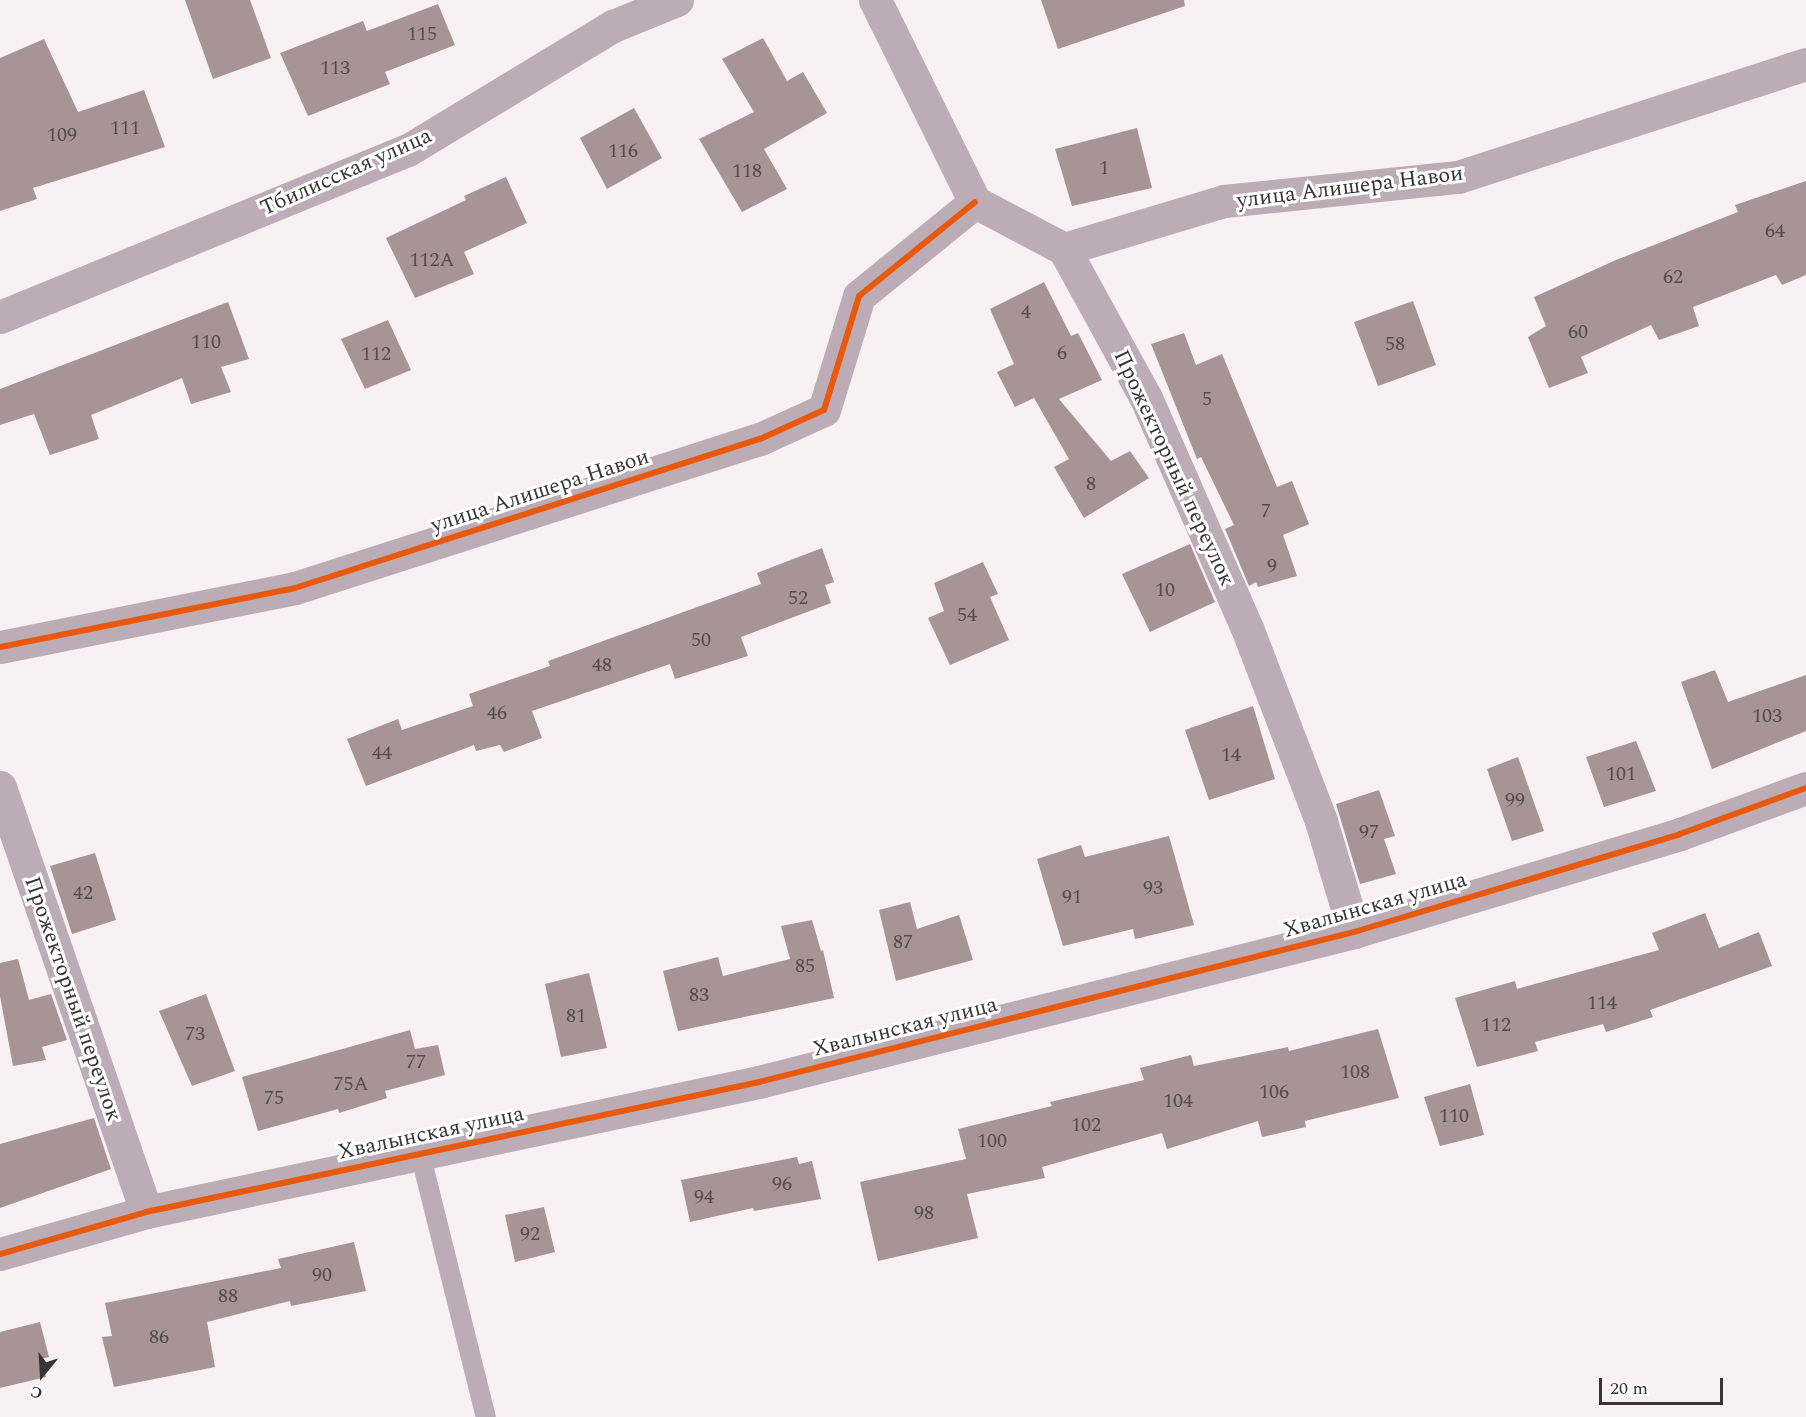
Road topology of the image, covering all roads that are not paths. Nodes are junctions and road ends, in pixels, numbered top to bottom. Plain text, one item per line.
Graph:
1 (677, 0) edge
2 (875, 0) edge
3 (1806, 64) edge
4 (975, 202) junction
5 (1064, 249) junction
6 (0, 317) edge
7 (0, 647) edge
8 (0, 786) edge
9 (1806, 788) edge
10 (1354, 932) junction
11 (420, 1153) junction
12 (146, 1212) junction
13 (0, 1254) edge
14 (486, 1417) edge

1 - 6 street, Тбилисская улица
2 - 4 street
3 - 5 street, улица Алишера Навои
4 - 5 street
4 - 7 street, улица Алишера Навои
5 - 10 street, Прожекторный переулок
8 - 12 street, Прожекторный переулок
9 - 10 street, Хвалынская улица
10 - 11 street, Хвалынская улица
11 - 12 street, Хвалынская улица
11 - 14 lane
12 - 13 street, Хвалынская улица

